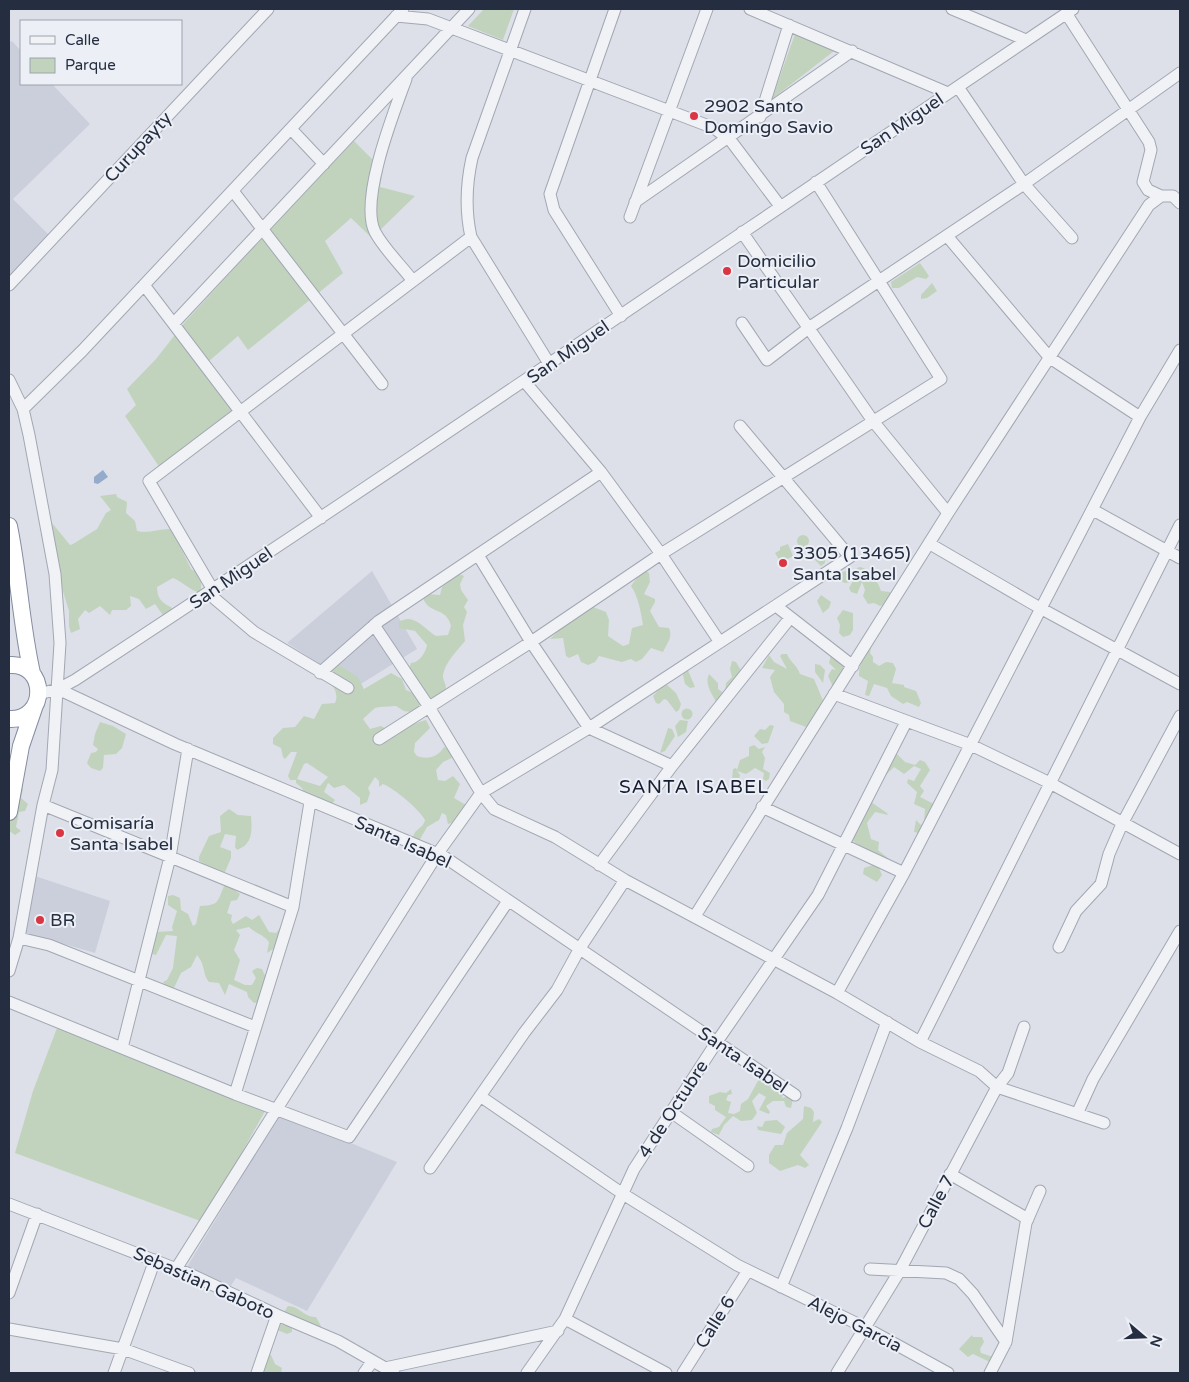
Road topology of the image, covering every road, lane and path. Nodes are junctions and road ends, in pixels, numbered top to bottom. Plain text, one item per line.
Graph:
1 (268, 9) edge
2 (469, 9) edge
3 (525, 9) edge
4 (615, 9) edge
5 (707, 9) edge
6 (750, 9) edge
7 (952, 9) edge
8 (1070, 11) edge
9 (399, 12) edge
10 (778, 14) edge
11 (789, 25) junction
12 (451, 28) junction
13 (1026, 40) junction
14 (508, 51) junction
15 (852, 51) junction
16 (1180, 73) edge
17 (408, 74) junction
18 (589, 82) junction
19 (953, 90) junction
20 (1130, 109) junction
21 (669, 110) junction
22 (760, 117) junction
23 (291, 129) junction
24 (729, 139) junction
25 (324, 164) junction
26 (816, 182) junction
27 (1024, 184) junction
28 (233, 191) junction
29 (1161, 196) junction
30 (636, 202) junction
31 (1180, 203) edge
32 (780, 206) junction
33 (630, 217) dead end
34 (262, 230) junction
35 (742, 232) junction
36 (947, 236) junction
37 (471, 237) junction
38 (1072, 238) dead end
39 (413, 281) junction
40 (879, 281) junction
41 (9, 285) edge
42 (144, 285) junction
43 (621, 316) junction
44 (174, 323) junction
45 (742, 323) dead end
46 (810, 328) junction
47 (342, 335) junction
48 (1180, 350) edge
49 (1050, 358) junction
50 (550, 365) junction
51 (9, 380) edge
52 (525, 382) junction
53 (382, 384) dead end
54 (23, 409) junction
55 (241, 412) junction
56 (1140, 417) junction
57 (873, 421) junction
58 (740, 426) dead end
59 (601, 472) junction
60 (783, 477) junction
61 (1093, 510) junction
62 (948, 513) junction
63 (321, 518) junction
64 (9, 526) edge
65 (1180, 526) edge
66 (930, 544) junction
67 (1167, 551) junction
68 (661, 554) junction
69 (478, 555) junction
70 (1180, 558) edge
71 (211, 591) junction
72 (776, 606) junction
73 (1040, 608) junction
74 (790, 618) junction
75 (374, 625) junction
76 (720, 641) junction
77 (531, 642) junction
78 (1118, 650) junction
79 (9, 665) edge
80 (853, 666) junction
81 (32, 673) junction
82 (320, 673) junction
83 (1180, 684) edge
84 (348, 688) dead end
85 (58, 689) junction
86 (834, 694) junction
87 (36, 701) junction
88 (429, 707) junction
89 (1180, 716) edge
90 (9, 719) edge
91 (906, 722) junction
92 (588, 728) junction
93 (379, 739) dead end
94 (971, 745) junction
95 (188, 749) junction
96 (672, 766) junction
97 (1050, 783) junction
98 (481, 793) junction
99 (310, 802) junction
100 (43, 805) junction
101 (762, 807) junction
102 (9, 812) edge
103 (1122, 824) junction
104 (844, 846) junction
105 (438, 853) junction
106 (1180, 854) edge
107 (170, 857) junction
108 (599, 865) junction
109 (904, 874) junction
110 (626, 880) junction
111 (508, 901) junction
112 (293, 907) junction
113 (695, 916) junction
114 (1180, 931) edge
115 (19, 938) junction
116 (1059, 947) dead end
117 (580, 948) junction
118 (775, 959) junction
119 (9, 971) edge
120 (138, 981) junction
121 (837, 993) junction
122 (9, 1002) edge
123 (887, 1022) junction
124 (255, 1027) junction
125 (1024, 1027) dead end
126 (920, 1042) junction
127 (716, 1043) junction
128 (122, 1048) junction
129 (997, 1087) junction
130 (235, 1094) junction
131 (794, 1095) dead end
132 (480, 1096) junction
133 (276, 1110) junction
134 (670, 1112) junction
135 (1077, 1114) junction
136 (1104, 1123) dead end
137 (748, 1166) dead end
138 (430, 1168) dead end
139 (950, 1174) junction
140 (1040, 1191) dead end
141 (623, 1194) junction
142 (9, 1204) edge
143 (37, 1214) junction
144 (1028, 1219) junction
145 (155, 1260) junction
146 (176, 1269) junction
147 (870, 1269) dead end
148 (747, 1272) junction
149 (899, 1272) junction
150 (781, 1287) junction
151 (9, 1294) edge
152 (277, 1315) junction
153 (565, 1319) junction
154 (866, 1328) junction
155 (9, 1330) edge
156 (558, 1331) junction
157 (1006, 1342) junction
158 (123, 1349) junction
159 (372, 1362) junction
160 (389, 1371) edge
161 (114, 1373) edge
162 (189, 1373) edge
163 (256, 1373) edge
164 (364, 1373) edge
165 (527, 1373) edge
166 (666, 1373) edge
167 (683, 1373) edge
168 (837, 1373) edge
169 (948, 1373) edge
170 (990, 1373) edge

1 - 41 street, Curupayty
2 - 12 street
3 - 14 street
4 - 18 street
5 - 21 street
6 - 10 street
7 - 13 street
8 - 13 street, San Miguel
8 - 20 street
9 - 12 street
9 - 23 street
10 - 11 street
11 - 15 street
11 - 22 street
12 - 14 street
12 - 17 street
13 - 19 street, San Miguel
14 - 18 street
14 - 37 street
15 - 19 street
15 - 22 street
16 - 20 street
17 - 25 street
17 - 39 street
18 - 21 street
18 - 43 street
19 - 26 street, San Miguel
19 - 27 street
20 - 27 street
20 - 29 street
21 - 24 street
21 - 30 street
22 - 24 street
23 - 25 street
23 - 28 street
24 - 30 street
24 - 32 street
25 - 34 street
26 - 32 street, San Miguel
26 - 40 street
27 - 36 street
27 - 38 street
28 - 34 street
28 - 42 street
29 - 31 street
29 - 49 street
30 - 33 street
32 - 35 street, San Miguel
34 - 44 street
34 - 47 street
35 - 43 street, San Miguel
35 - 46 street
36 - 40 street
36 - 49 street
37 - 39 street
37 - 50 street
39 - 47 street
40 - 46 street
40 - 57 street
42 - 44 street
42 - 54 street
43 - 50 street, San Miguel
44 - 55 street
45 - 46 street
46 - 57 street
47 - 53 street
47 - 55 street
48 - 56 street
49 - 56 street
49 - 62 street
50 - 52 street, San Miguel
51 - 54 street
52 - 59 street
52 - 63 street, San Miguel
54 - 85 street
55 - 63 street
55 - 71 street
56 - 61 street
57 - 60 street
57 - 62 street
58 - 60 street
59 - 68 street
59 - 69 street
60 - 68 street
60 - 72 street
61 - 67 street
61 - 73 street
62 - 66 street
63 - 71 street, San Miguel
64 - 81 highway
65 - 67 street
66 - 73 street
66 - 80 street
67 - 70 street
67 - 78 street
68 - 76 street
68 - 77 street
69 - 75 street
69 - 77 street
71 - 82 street
71 - 85 street, San Miguel
72 - 74 street
72 - 76 street
73 - 78 street
73 - 94 street
74 - 80 street
74 - 96 street
75 - 82 street
75 - 88 street
76 - 92 street
77 - 88 street
77 - 92 street
78 - 83 street
78 - 97 street
79 - 81 highway
80 - 86 street
81 - 87 highway
82 - 84 street
85 - 87 street, San Miguel
85 - 95 street, Santa Isabel
85 - 100 street
86 - 91 street
86 - 101 street
87 - 90 highway
87 - 102 highway
88 - 93 street
88 - 98 street
89 - 103 street
91 - 94 street
91 - 104 street, 4 de Octubre
92 - 96 street
92 - 98 street
94 - 97 street
94 - 109 street
95 - 99 street, Santa Isabel
95 - 107 street
96 - 108 street
97 - 103 street
97 - 126 street
98 - 105 street
98 - 108 street
99 - 105 street, Santa Isabel
99 - 112 street
100 - 107 street
100 - 115 street
101 - 104 street
101 - 113 street
103 - 106 street
103 - 116 street
104 - 109 street
104 - 118 street, 4 de Octubre
105 - 111 street, Santa Isabel
105 - 133 street
107 - 112 street
107 - 120 street
108 - 110 street
109 - 121 street
110 - 113 street
110 - 117 street
111 - 117 street, Santa Isabel
111 - 133 street
112 - 124 street
113 - 118 street
114 - 135 street
115 - 119 street
115 - 120 street
117 - 127 street, Santa Isabel
117 - 132 street
118 - 121 street
118 - 127 street, 4 de Octubre
120 - 124 street
120 - 128 street
121 - 123 street
122 - 128 street
123 - 126 street
123 - 150 street
124 - 130 street
125 - 129 street, Calle 7
126 - 129 street
127 - 131 street, Santa Isabel
127 - 134 street, 4 de Octubre
128 - 130 street
129 - 135 street
129 - 139 street, Calle 7
130 - 133 street
132 - 138 street
132 - 141 street, Alejo Garcia
133 - 146 street
134 - 137 street
134 - 141 street, 4 de Octubre
135 - 136 street
139 - 144 street
139 - 149 street, Calle 7
140 - 144 street
141 - 148 street, Alejo Garcia
141 - 153 street, 4 de Octubre
142 - 143 street, Sebastian Gaboto
143 - 145 street, Sebastian Gaboto
143 - 151 street
144 - 157 street
145 - 146 street, Sebastian Gaboto
145 - 158 street
146 - 152 street, Sebastian Gaboto
147 - 149 street
148 - 150 street, Alejo Garcia
148 - 167 street, Calle 6
149 - 154 street, Calle 7
149 - 157 street
150 - 154 street, Alejo Garcia
152 - 159 street, Sebastian Gaboto
152 - 163 street
153 - 156 street, 4 de Octubre
153 - 166 street
154 - 168 street, Calle 7
154 - 169 street, Alejo Garcia
155 - 158 street
156 - 160 street
156 - 165 street, 4 de Octubre
157 - 170 street
158 - 161 street
158 - 162 street
159 - 160 street, Sebastian Gaboto
159 - 164 street

